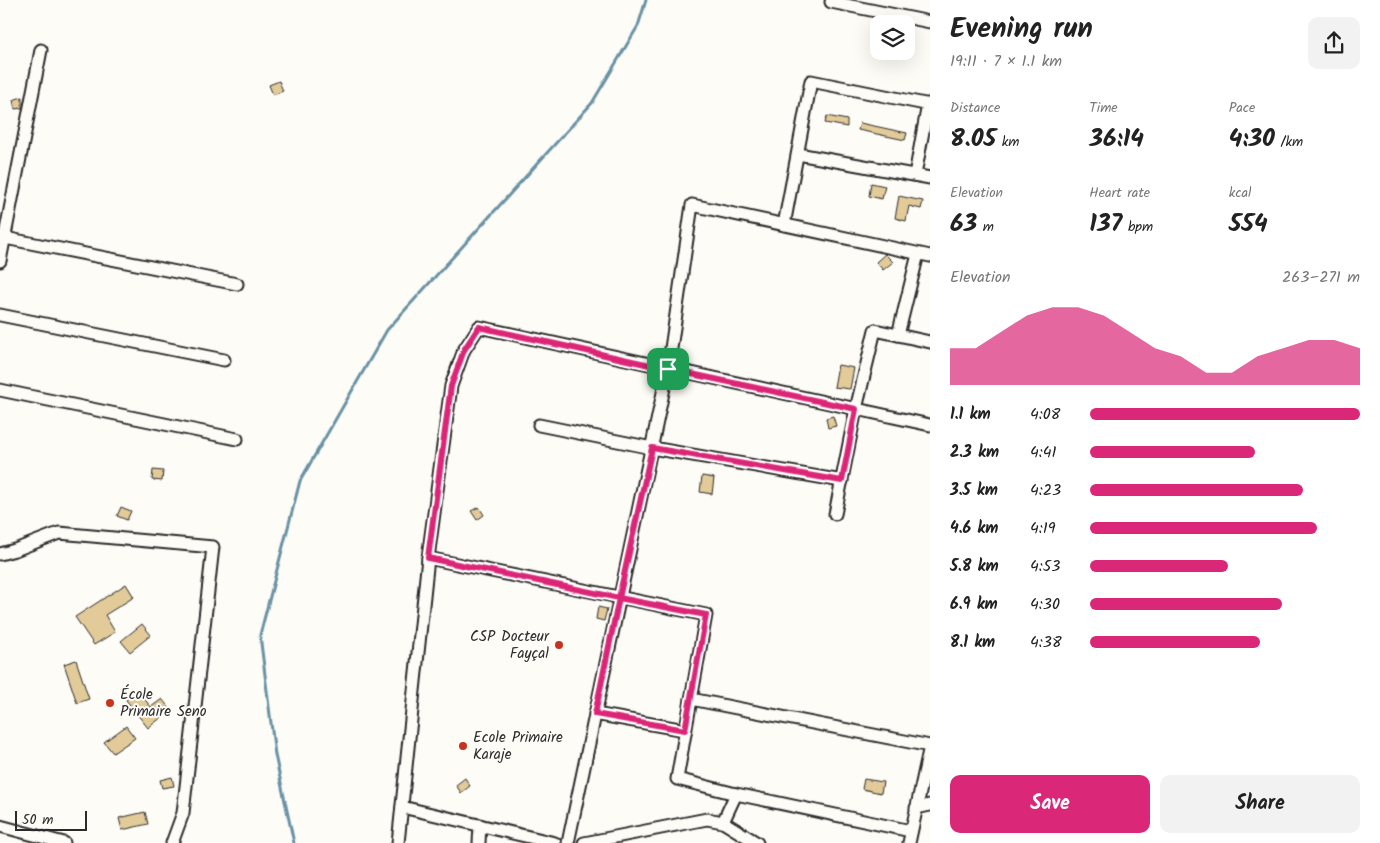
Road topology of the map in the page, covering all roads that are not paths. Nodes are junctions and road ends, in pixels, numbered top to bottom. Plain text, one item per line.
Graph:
1 (831, 2) dead end
2 (930, 22) edge
3 (41, 50) dead end
4 (929, 104) edge
5 (798, 154) junction
6 (915, 175) junction
7 (930, 178) edge
8 (784, 225) junction
9 (2, 238) edge
10 (918, 254) junction
11 (930, 256) edge
12 (0, 262) edge
13 (238, 284) dead end
14 (0, 315) edge
15 (898, 336) junction
16 (930, 342) edge
17 (224, 360) dead end
18 (668, 369) junction
19 (0, 390) edge
20 (856, 409) junction
21 (539, 425) dead end
22 (930, 425) edge
23 (237, 439) dead end
24 (652, 448) junction
25 (842, 481) junction
26 (835, 514) dead end
27 (0, 554) edge
28 (428, 558) junction
29 (619, 598) junction
30 (691, 699) junction
31 (595, 714) junction
32 (685, 730) junction
33 (736, 794) junction
34 (930, 805) edge
35 (402, 808) junction
36 (916, 808) junction
37 (723, 822) junction
38 (480, 825) junction
39 (0, 826) edge
40 (911, 830) junction
41 (49, 842) edge
42 (64, 843) edge
43 (172, 843) edge
44 (398, 843) edge
45 (479, 843) edge
46 (555, 843) edge
47 (568, 843) edge
48 (584, 843) edge
49 (757, 843) edge
50 (908, 843) edge

1 - 2 street
3 - 9 street
4 - 5 street
4 - 6 street
5 - 6 street
5 - 8 street
6 - 7 street
8 - 10 street
8 - 18 street
9 - 12 street
9 - 13 street
10 - 11 street
10 - 15 street
14 - 17 street
15 - 16 street
15 - 20 street
18 - 20 street
18 - 24 street
18 - 28 street
19 - 23 street
20 - 22 street
20 - 25 street
21 - 24 street
24 - 25 street
24 - 29 street
25 - 26 street
27 - 43 street
28 - 29 street
28 - 35 street
29 - 30 street
29 - 31 street
30 - 32 street
30 - 36 street
31 - 32 street
31 - 47 street
32 - 33 street
33 - 37 street
33 - 40 street
34 - 36 street
35 - 38 street
35 - 44 street
36 - 40 street
37 - 48 street
37 - 49 street
38 - 45 street
38 - 46 street
39 - 41 street
40 - 50 street
41 - 42 street

